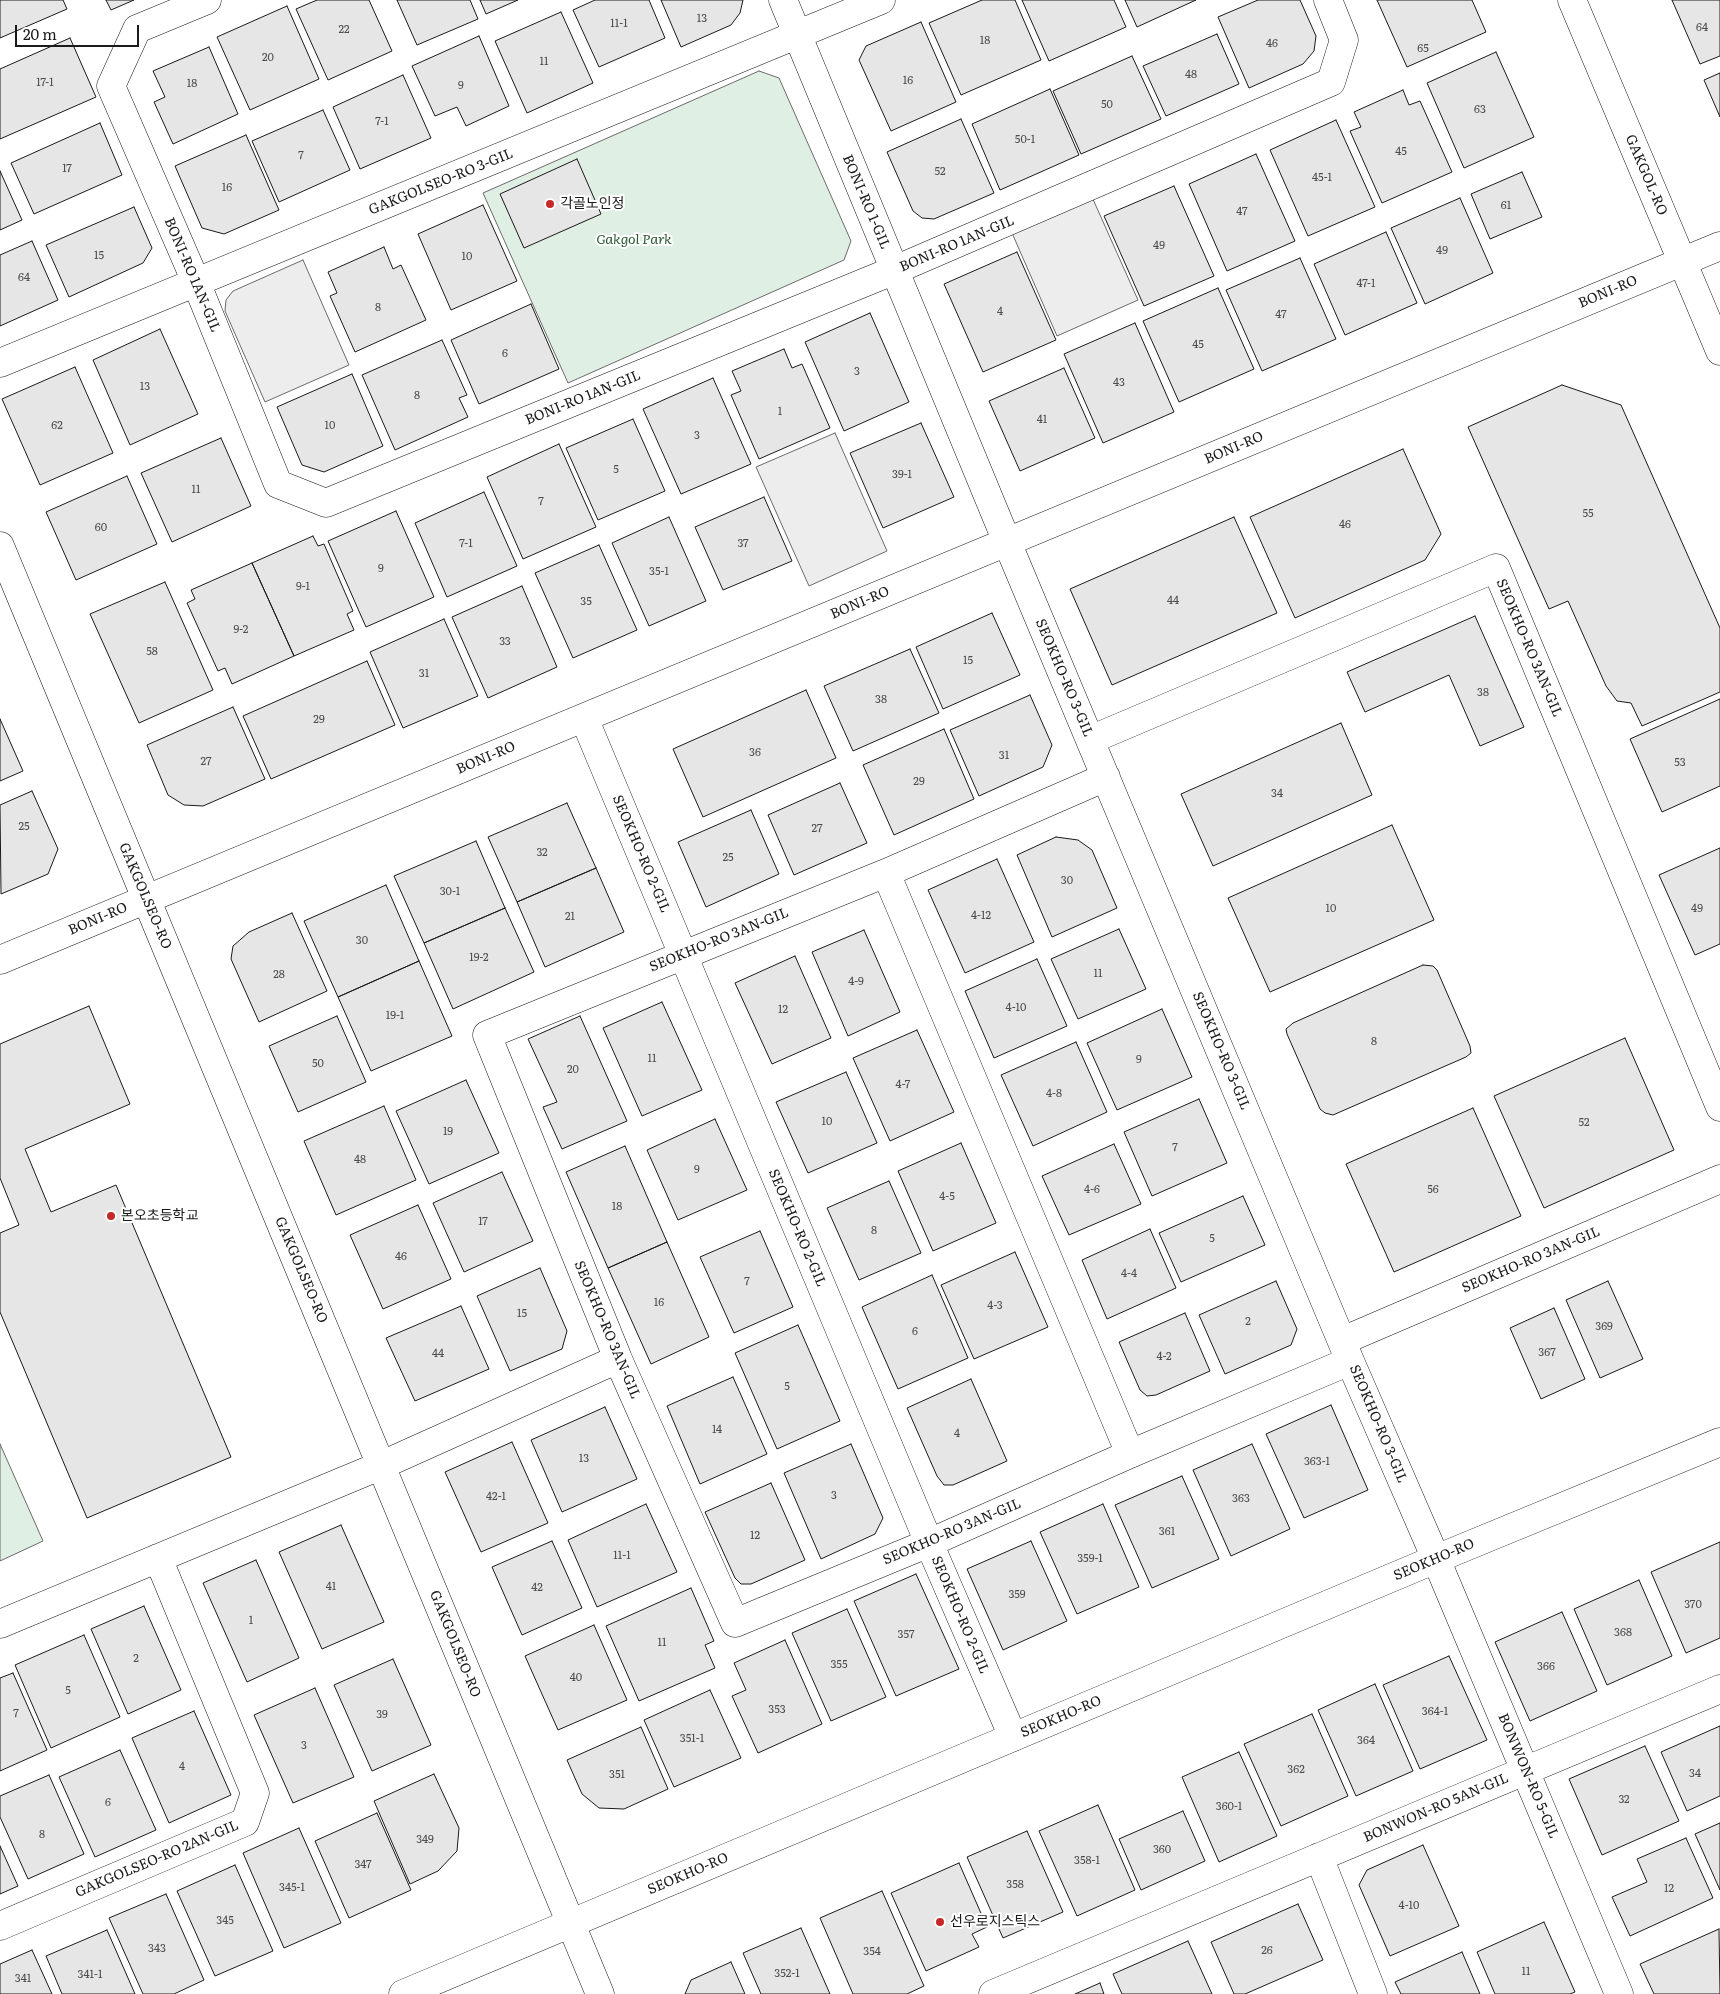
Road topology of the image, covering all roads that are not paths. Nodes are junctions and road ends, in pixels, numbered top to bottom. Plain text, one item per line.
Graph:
1 (207, 0) edge
2 (783, 0) edge
3 (881, 0) edge
4 (1328, 0) edge
5 (1572, 0) edge
6 (797, 36) junction
7 (1720, 246) edge
8 (1683, 261) junction
9 (895, 270) junction
10 (196, 282) junction
11 (1720, 351) edge
12 (0, 363) edge
13 (1007, 542) junction
14 (0, 546) edge
15 (584, 718) junction
16 (1090, 740) junction
17 (1106, 778) junction
18 (886, 872) junction
19 (146, 899) junction
20 (683, 954) junction
21 (0, 960) edge
22 (1720, 1107) edge
23 (1720, 1179) edge
24 (1346, 1351) junction
25 (618, 1360) junction
26 (1720, 1442) edge
27 (1130, 1454) junction
28 (382, 1465) junction
29 (929, 1543) junction
30 (158, 1558) junction
31 (1436, 1559) junction
32 (0, 1624) edge
33 (1720, 1689) edge
34 (1013, 1737) junction
35 (1526, 1771) junction
36 (1319, 1858) junction
37 (570, 1924) junction
38 (0, 1926) edge
39 (403, 1994) edge
40 (600, 1994) edge
41 (993, 1994) edge
42 (1373, 1994) edge
43 (1620, 1994) edge

1 - 10 street, BONI-RO 1AN-GIL
2 - 6 street, BONI-RO 1-GIL
3 - 6 street, GAKGOLSEO-RO 3-GIL
4 - 9 street, BONI-RO 1AN-GIL
5 - 8 street, GAKGOL-RO
6 - 9 street, BONI-RO 1-GIL
6 - 10 street, GAKGOLSEO-RO 3-GIL
7 - 8 street, BONI-RO
8 - 11 street, GAKGOL-RO
8 - 13 street, BONI-RO
9 - 10 street, BONI-RO 1AN-GIL
9 - 13 street, BONI-RO 1-GIL
10 - 12 street, GAKGOLSEO-RO 3-GIL
13 - 15 street, BONI-RO
13 - 16 street, SEOKHO-RO 3-GIL
14 - 19 street, GAKGOLSEO-RO
15 - 19 street, BONI-RO
15 - 20 street, SEOKHO-RO 2-GIL
16 - 17 street, SEOKHO-RO 3-GIL
16 - 22 street, SEOKHO-RO 3AN-GIL
17 - 18 street, SEOKHO-RO 3AN-GIL
17 - 24 street, SEOKHO-RO 3-GIL
18 - 20 street, SEOKHO-RO 3AN-GIL
18 - 27 street
19 - 21 street, BONI-RO
19 - 28 street, GAKGOLSEO-RO
20 - 25 street, SEOKHO-RO 3AN-GIL
20 - 29 street, SEOKHO-RO 2-GIL
23 - 24 street, SEOKHO-RO 3AN-GIL
24 - 27 street, SEOKHO-RO 3AN-GIL
24 - 31 street, SEOKHO-RO 3-GIL
25 - 28 street
25 - 29 street, SEOKHO-RO 3AN-GIL
26 - 31 street, SEOKHO-RO
27 - 29 street, SEOKHO-RO 3AN-GIL
28 - 30 street
28 - 37 street, GAKGOLSEO-RO
29 - 34 street, SEOKHO-RO 2-GIL
30 - 32 street
30 - 38 street, GAKGOLSEO-RO 2AN-GIL
31 - 34 street, SEOKHO-RO
31 - 35 street, BONWON-RO 5-GIL
33 - 35 street, BONWON-RO 5AN-GIL
34 - 37 street, SEOKHO-RO
35 - 36 street, BONWON-RO 5AN-GIL
35 - 43 street, BONWON-RO 5-GIL
36 - 41 street, BONWON-RO 5AN-GIL
36 - 42 street
37 - 39 street, SEOKHO-RO
37 - 40 street, GAKGOLSEO-RO

